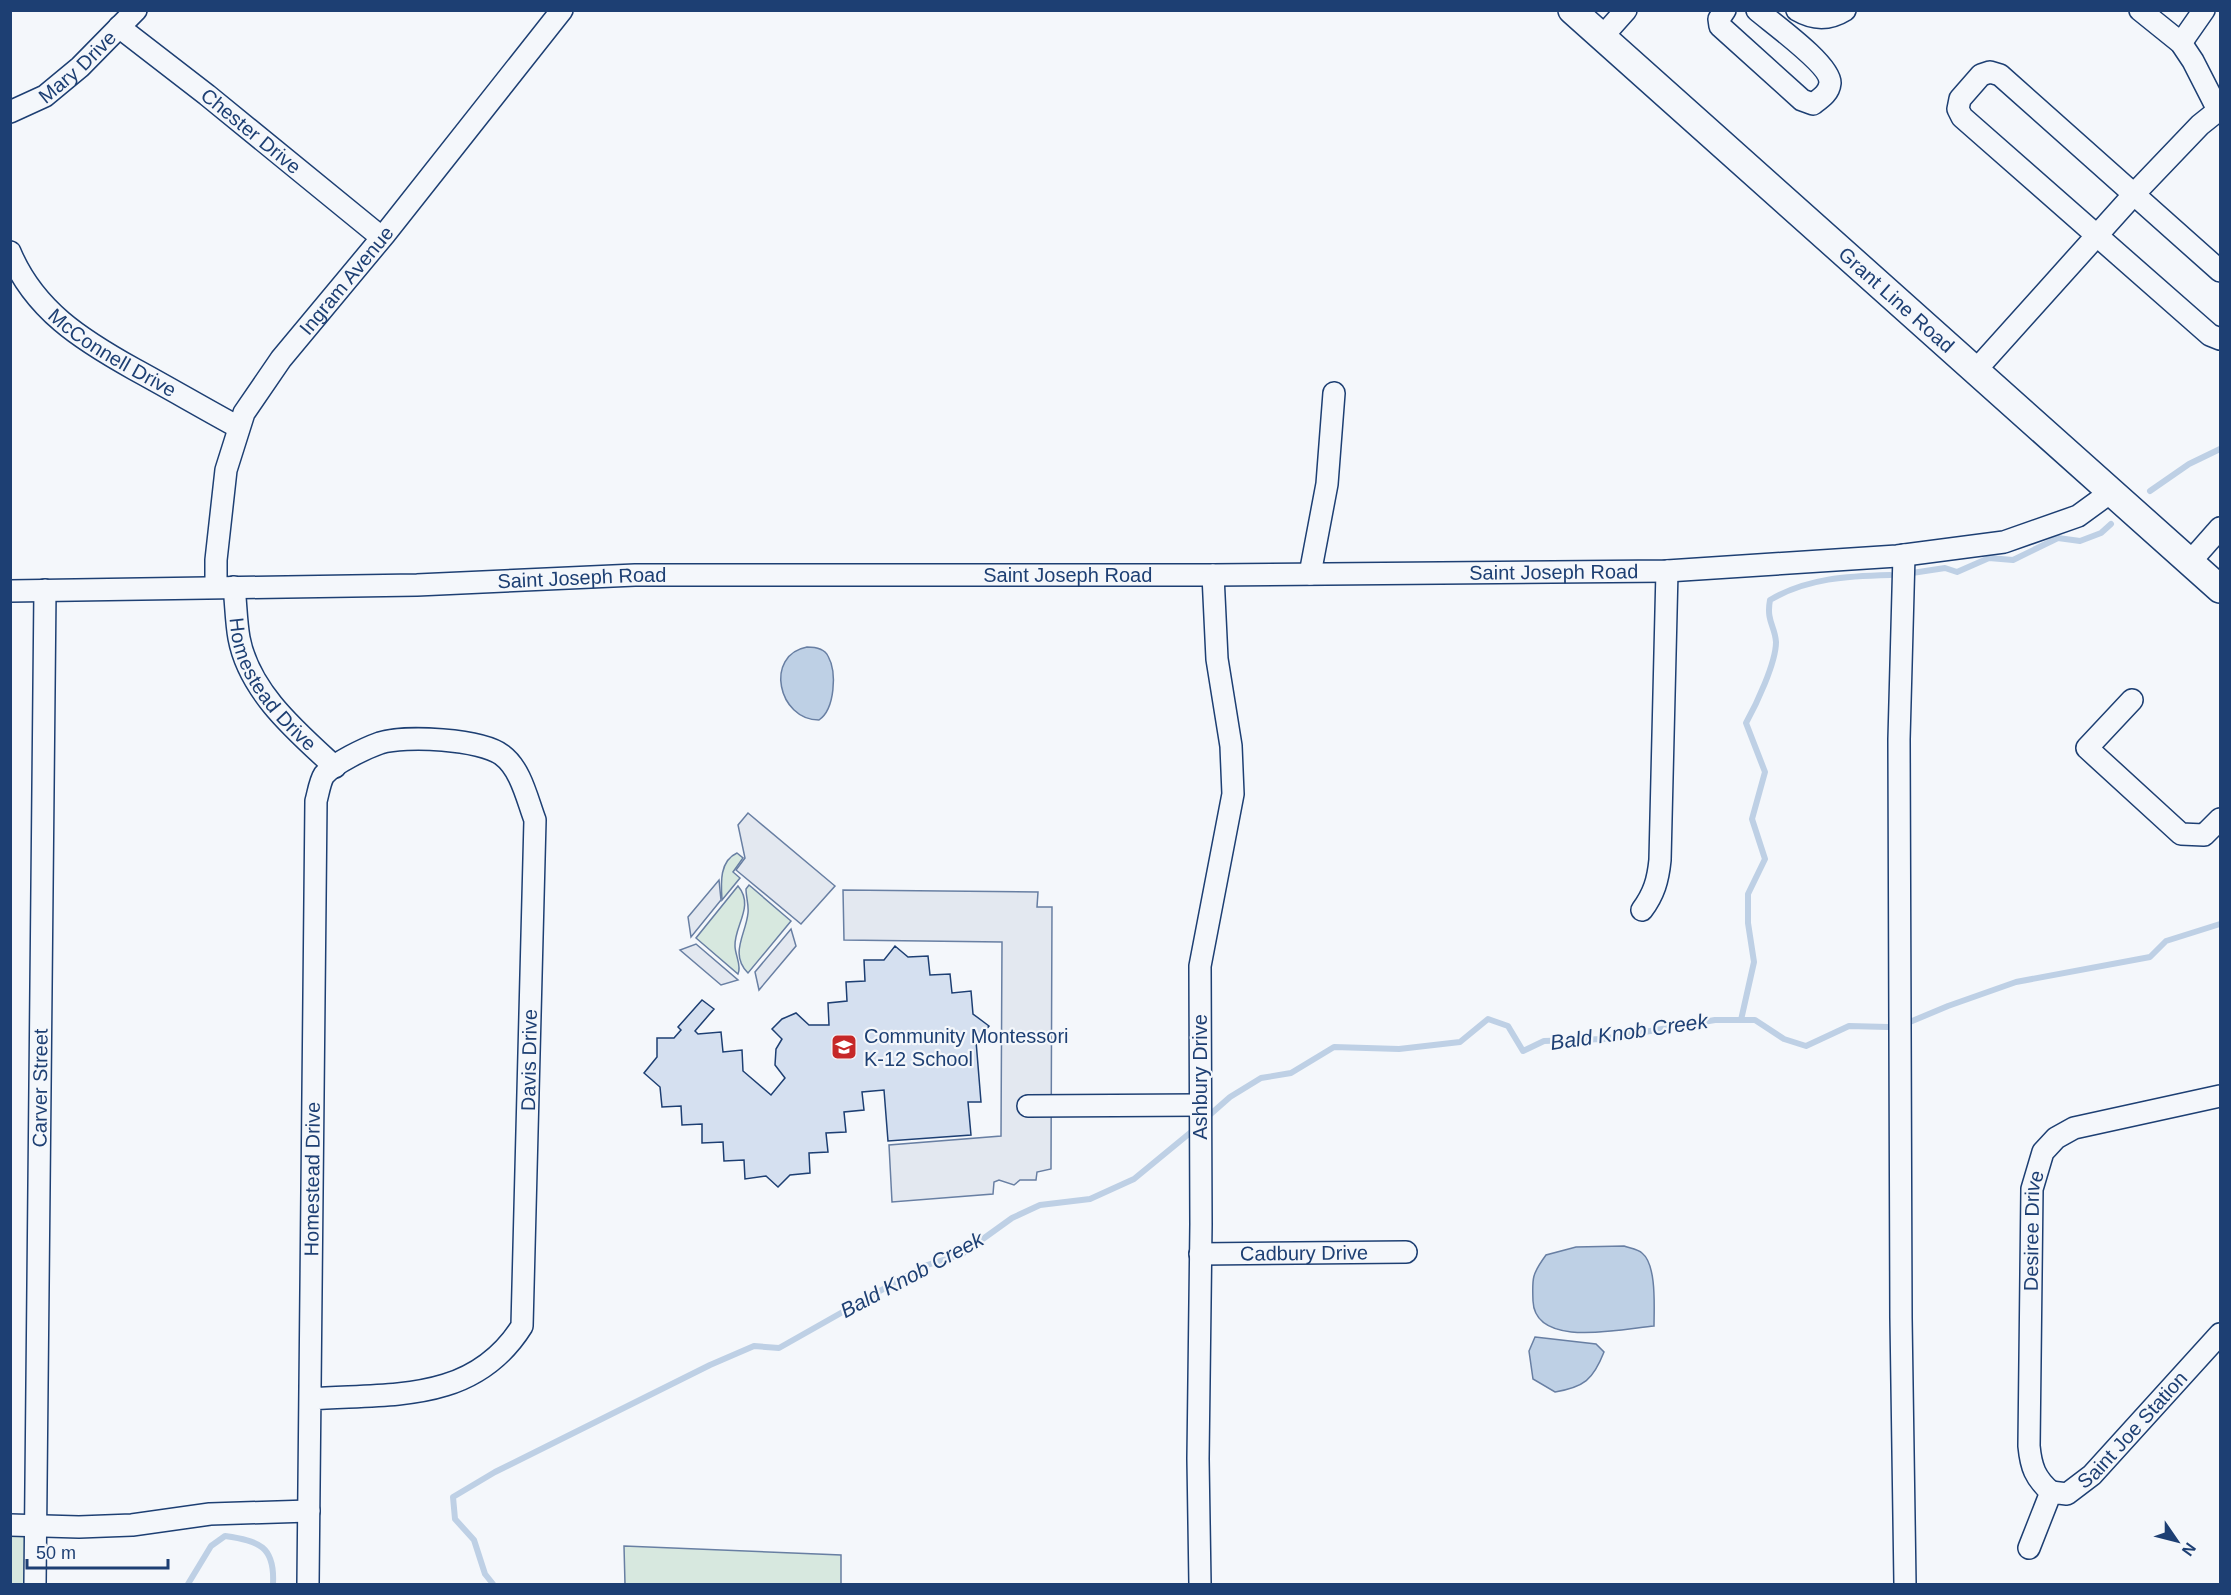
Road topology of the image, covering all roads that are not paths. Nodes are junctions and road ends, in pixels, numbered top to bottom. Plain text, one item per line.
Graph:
1 (135, 10) edge
2 (562, 10) edge
3 (1572, 10) edge
4 (1626, 10) edge
5 (1725, 10) edge
6 (1757, 10) edge
7 (1845, 10) edge
8 (2140, 10) edge
9 (2204, 10) edge
10 (1798, 11) edge
11 (119, 27) junction
12 (1784, 32) junction
13 (1602, 37) junction
14 (2181, 43) junction
15 (2219, 109) edge
16 (10, 112) edge
17 (2135, 194) junction
18 (2096, 236) junction
19 (381, 237) junction
20 (10, 252) edge
21 (2220, 271) edge
22 (2220, 339) edge
23 (1975, 371) junction
24 (1334, 393) dead end
25 (238, 427) junction
26 (2111, 492) junction
27 (2220, 528) edge
28 (1904, 555) junction
29 (2190, 562) junction
30 (1667, 571) junction
31 (1310, 574) junction
32 (1213, 575) junction
33 (225, 587) junction
34 (2220, 589) edge
35 (45, 590) junction
36 (10, 591) edge
37 (2132, 700) dead end
38 (329, 771) junction
39 (2220, 819) edge
40 (1642, 910) dead end
41 (2220, 1096) edge
42 (1028, 1106) dead end
43 (1200, 1107) junction
44 (1406, 1252) dead end
45 (1200, 1254) junction
46 (2220, 1334) edge
47 (310, 1399) junction
48 (2051, 1492) junction
49 (309, 1511) junction
50 (10, 1524) edge
51 (35, 1524) junction
52 (2029, 1548) dead end
53 (35, 1584) edge
54 (308, 1584) edge
55 (1200, 1584) edge
56 (1905, 1584) edge

1 - 11 street, Mary Drive
2 - 19 street, Ingram Avenue
3 - 13 main road, Grant Line Road
4 - 13 street
5 - 12 street
6 - 12 street
7 - 10 street
8 - 14 street
9 - 14 street
10 - 12 street
11 - 16 street, Mary Drive
11 - 19 street, Chester Drive
13 - 23 main road, Grant Line Road
14 - 15 street
15 - 17 street
17 - 18 street
17 - 18 street
17 - 21 street
18 - 22 street
18 - 23 street
19 - 25 street, Ingram Avenue
20 - 25 street, McConnell Drive
23 - 26 main road, Grant Line Road
24 - 31 street
25 - 33 street, Ingram Avenue
26 - 28 street, Saint Joseph Road
26 - 29 main road, Grant Line Road
27 - 29 street
28 - 30 street, Saint Joseph Road
28 - 56 street
29 - 34 main road, Grant Line Road
30 - 31 street, Saint Joseph Road
30 - 40 street
31 - 32 street, Saint Joseph Road
32 - 33 street, Saint Joseph Road
32 - 43 street, Ashbury Drive
33 - 35 street, Saint Joseph Road
33 - 38 street, Homestead Drive
35 - 36 street, Saint Joseph Road
35 - 51 street, Carver Street
37 - 39 street
38 - 47 street, Homestead Drive
38 - 47 street, Davis Drive
41 - 48 street, Desiree Drive
42 - 43 street
43 - 45 street, Ashbury Drive
44 - 45 street, Cadbury Drive
45 - 55 street, Ashbury Drive
46 - 48 street, Saint Joe Station
47 - 49 street, Homestead Drive
48 - 52 street, Saint Joe Station
49 - 51 street
49 - 54 street, Homestead Drive
50 - 51 street
51 - 53 street, Carver Street

